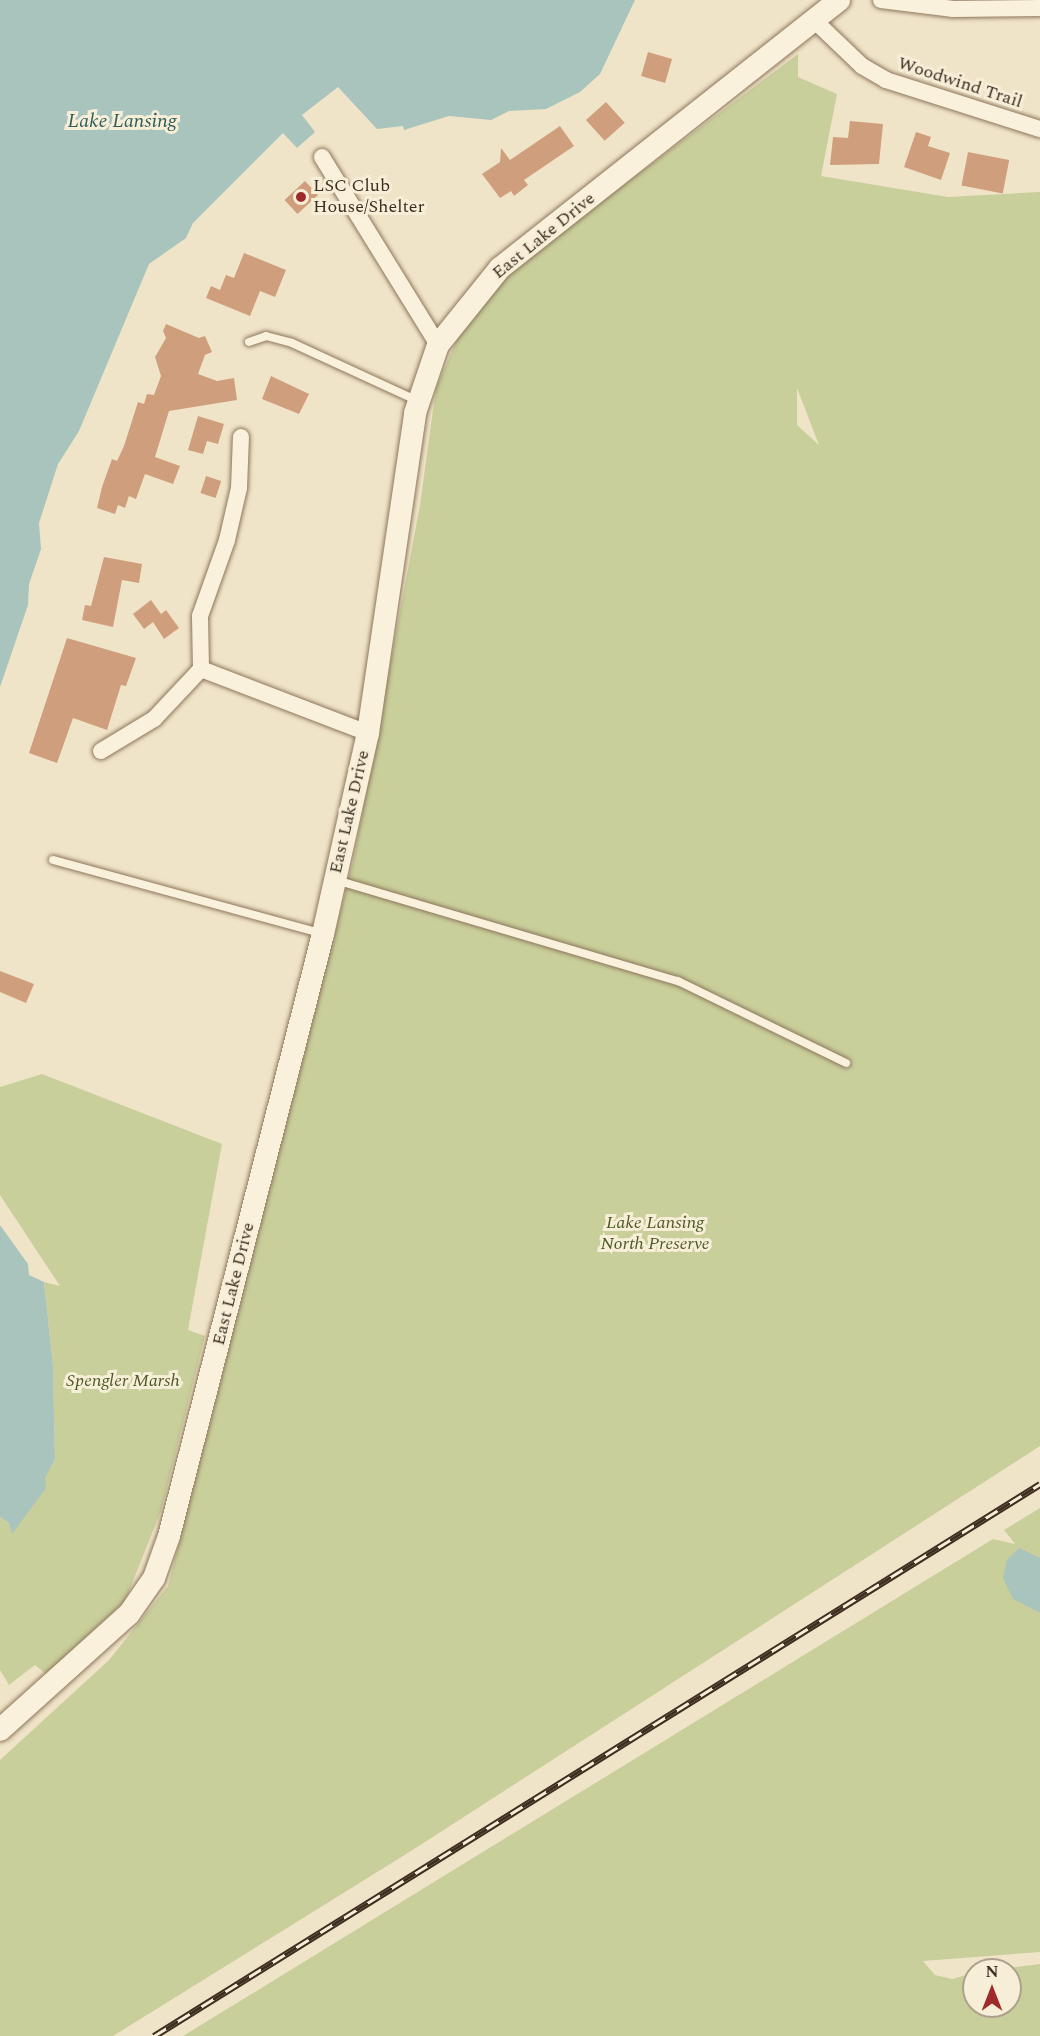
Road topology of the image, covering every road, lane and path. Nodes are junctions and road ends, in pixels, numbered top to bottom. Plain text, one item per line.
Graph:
1 (839, 0) edge
2 (881, 0) edge
3 (1040, 8) edge
4 (816, 22) junction
5 (1040, 129) edge
6 (322, 157) dead end
7 (249, 342) dead end
8 (438, 345) junction
9 (418, 401) junction
10 (242, 437) dead end
11 (201, 669) junction
12 (368, 733) junction
13 (101, 751) dead end
14 (53, 860) dead end
15 (335, 880) junction
16 (323, 934) junction
17 (846, 1063) dead end
18 (0, 1730) edge

1 - 4 street, East Lake Drive
2 - 3 street
4 - 5 street, Woodwind Trail
4 - 8 street, East Lake Drive
6 - 8 street
7 - 9 lane
8 - 9 street, East Lake Drive
9 - 12 street, East Lake Drive
10 - 11 street
11 - 12 street
11 - 13 street
12 - 15 street, East Lake Drive
14 - 16 lane
15 - 16 street, East Lake Drive
15 - 17 lane
16 - 18 street, East Lake Drive

